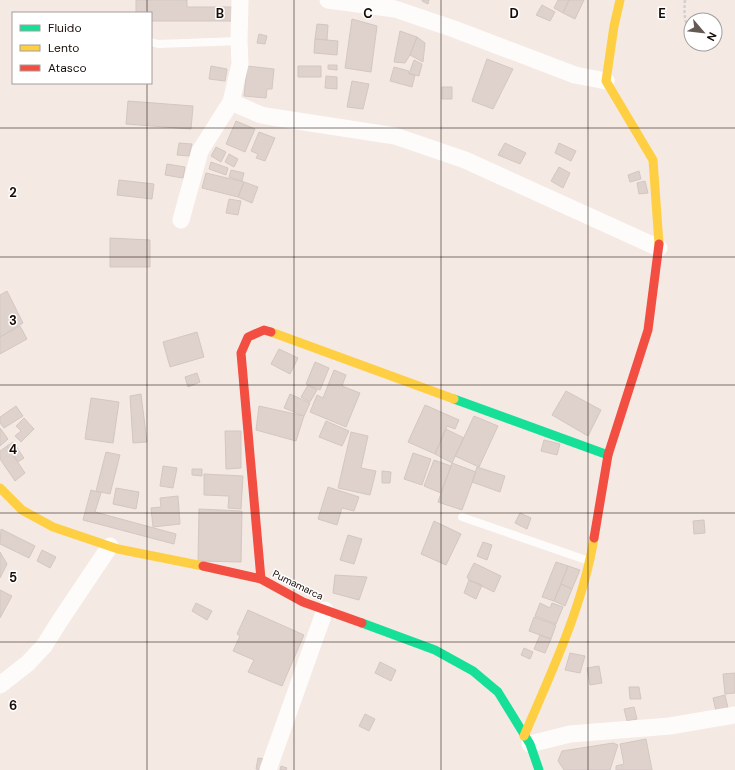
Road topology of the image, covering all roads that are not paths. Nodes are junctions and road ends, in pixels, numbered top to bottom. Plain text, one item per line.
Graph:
1 (240, 0) edge
2 (328, 0) edge
3 (620, 0) edge
4 (239, 41) junction
5 (152, 42) edge
6 (606, 81) junction
7 (231, 102) junction
8 (182, 220) dead end
9 (659, 248) junction
10 (608, 455) junction
11 (1, 493) edge
12 (462, 517) dead end
13 (110, 546) junction
14 (590, 562) junction
15 (261, 579) junction
16 (325, 610) junction
17 (0, 685) edge
18 (735, 715) edge
19 (527, 740) junction
20 (268, 770) edge
21 (539, 770) edge

1 - 4 street
2 - 6 street
3 - 6 street
4 - 5 lane
4 - 7 street
6 - 9 street
7 - 8 street
7 - 9 street
9 - 10 street
10 - 14 street
10 - 15 street
11 - 13 street, Pumamarca
12 - 14 lane
13 - 15 street, Pumamarca
13 - 17 street
14 - 19 street
15 - 16 street, Pumamarca
16 - 19 street, Pumamarca
16 - 20 street
18 - 19 street
19 - 21 street, Pumamarca

